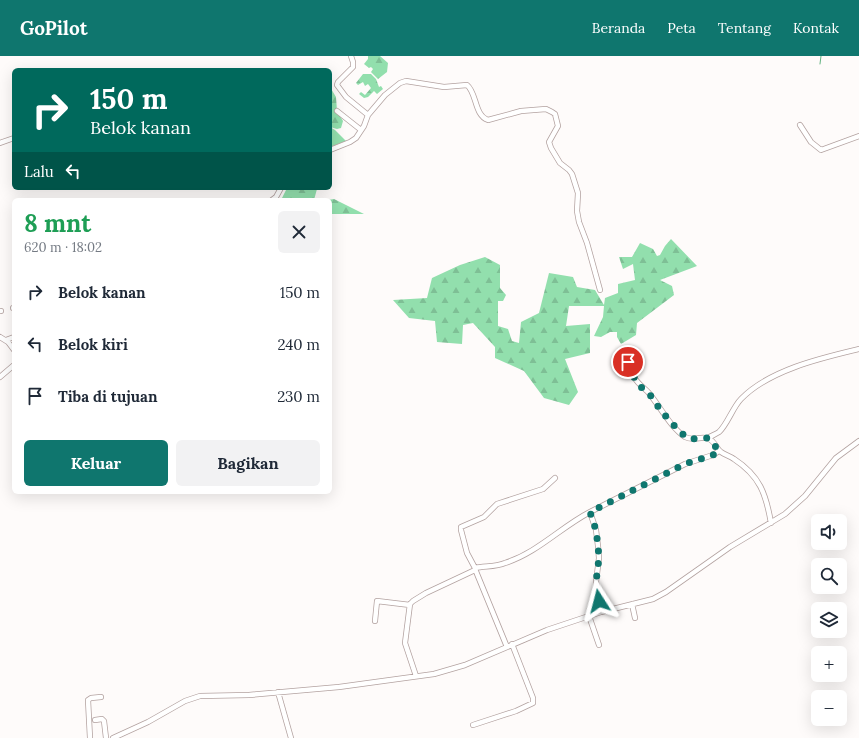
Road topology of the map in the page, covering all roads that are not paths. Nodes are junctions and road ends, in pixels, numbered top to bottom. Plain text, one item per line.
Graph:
1 (351, 56) edge
2 (337, 111) dead end
3 (368, 115) junction
4 (800, 125) dead end
5 (361, 130) junction
6 (859, 136) edge
7 (12, 139) edge
8 (0, 143) edge
9 (332, 149) edge
10 (600, 290) dead end
11 (0, 337) edge
12 (12, 338) edge
13 (6, 340) junction
14 (12, 348) edge
15 (859, 349) edge
16 (626, 354) dead end
17 (12, 367) edge
18 (0, 377) edge
19 (708, 438) junction
20 (859, 441) edge
21 (719, 451) junction
22 (555, 478) dead end
23 (590, 512) junction
24 (771, 523) junction
25 (475, 569) junction
26 (632, 604) junction
27 (410, 605) junction
28 (601, 612) junction
29 (590, 616) junction
30 (636, 618) dead end
31 (374, 621) dead end
32 (512, 644) junction
33 (599, 645) dead end
34 (507, 647) junction
35 (416, 676) junction
36 (278, 692) junction
37 (102, 697) dead end
38 (95, 720) dead end
39 (473, 725) dead end
40 (90, 738) edge
41 (106, 738) edge
42 (113, 738) edge
43 (291, 738) edge

1 - 3 street
2 - 5 street
3 - 5 street
3 - 10 street
4 - 6 street
5 - 9 street
7 - 8 street
11 - 13 street
12 - 13 street
13 - 14 street
15 - 19 street
16 - 19 street
17 - 18 street
19 - 21 street
20 - 24 street
21 - 23 street
21 - 24 street
22 - 25 street
23 - 25 street
23 - 28 street
24 - 26 street
25 - 27 street
25 - 34 street
26 - 28 street
26 - 30 street
27 - 31 street
27 - 35 street
28 - 29 street
29 - 32 street
29 - 33 street
32 - 34 street
32 - 39 street
34 - 35 street
35 - 36 street
36 - 42 street
36 - 43 street
37 - 40 street
38 - 41 street

